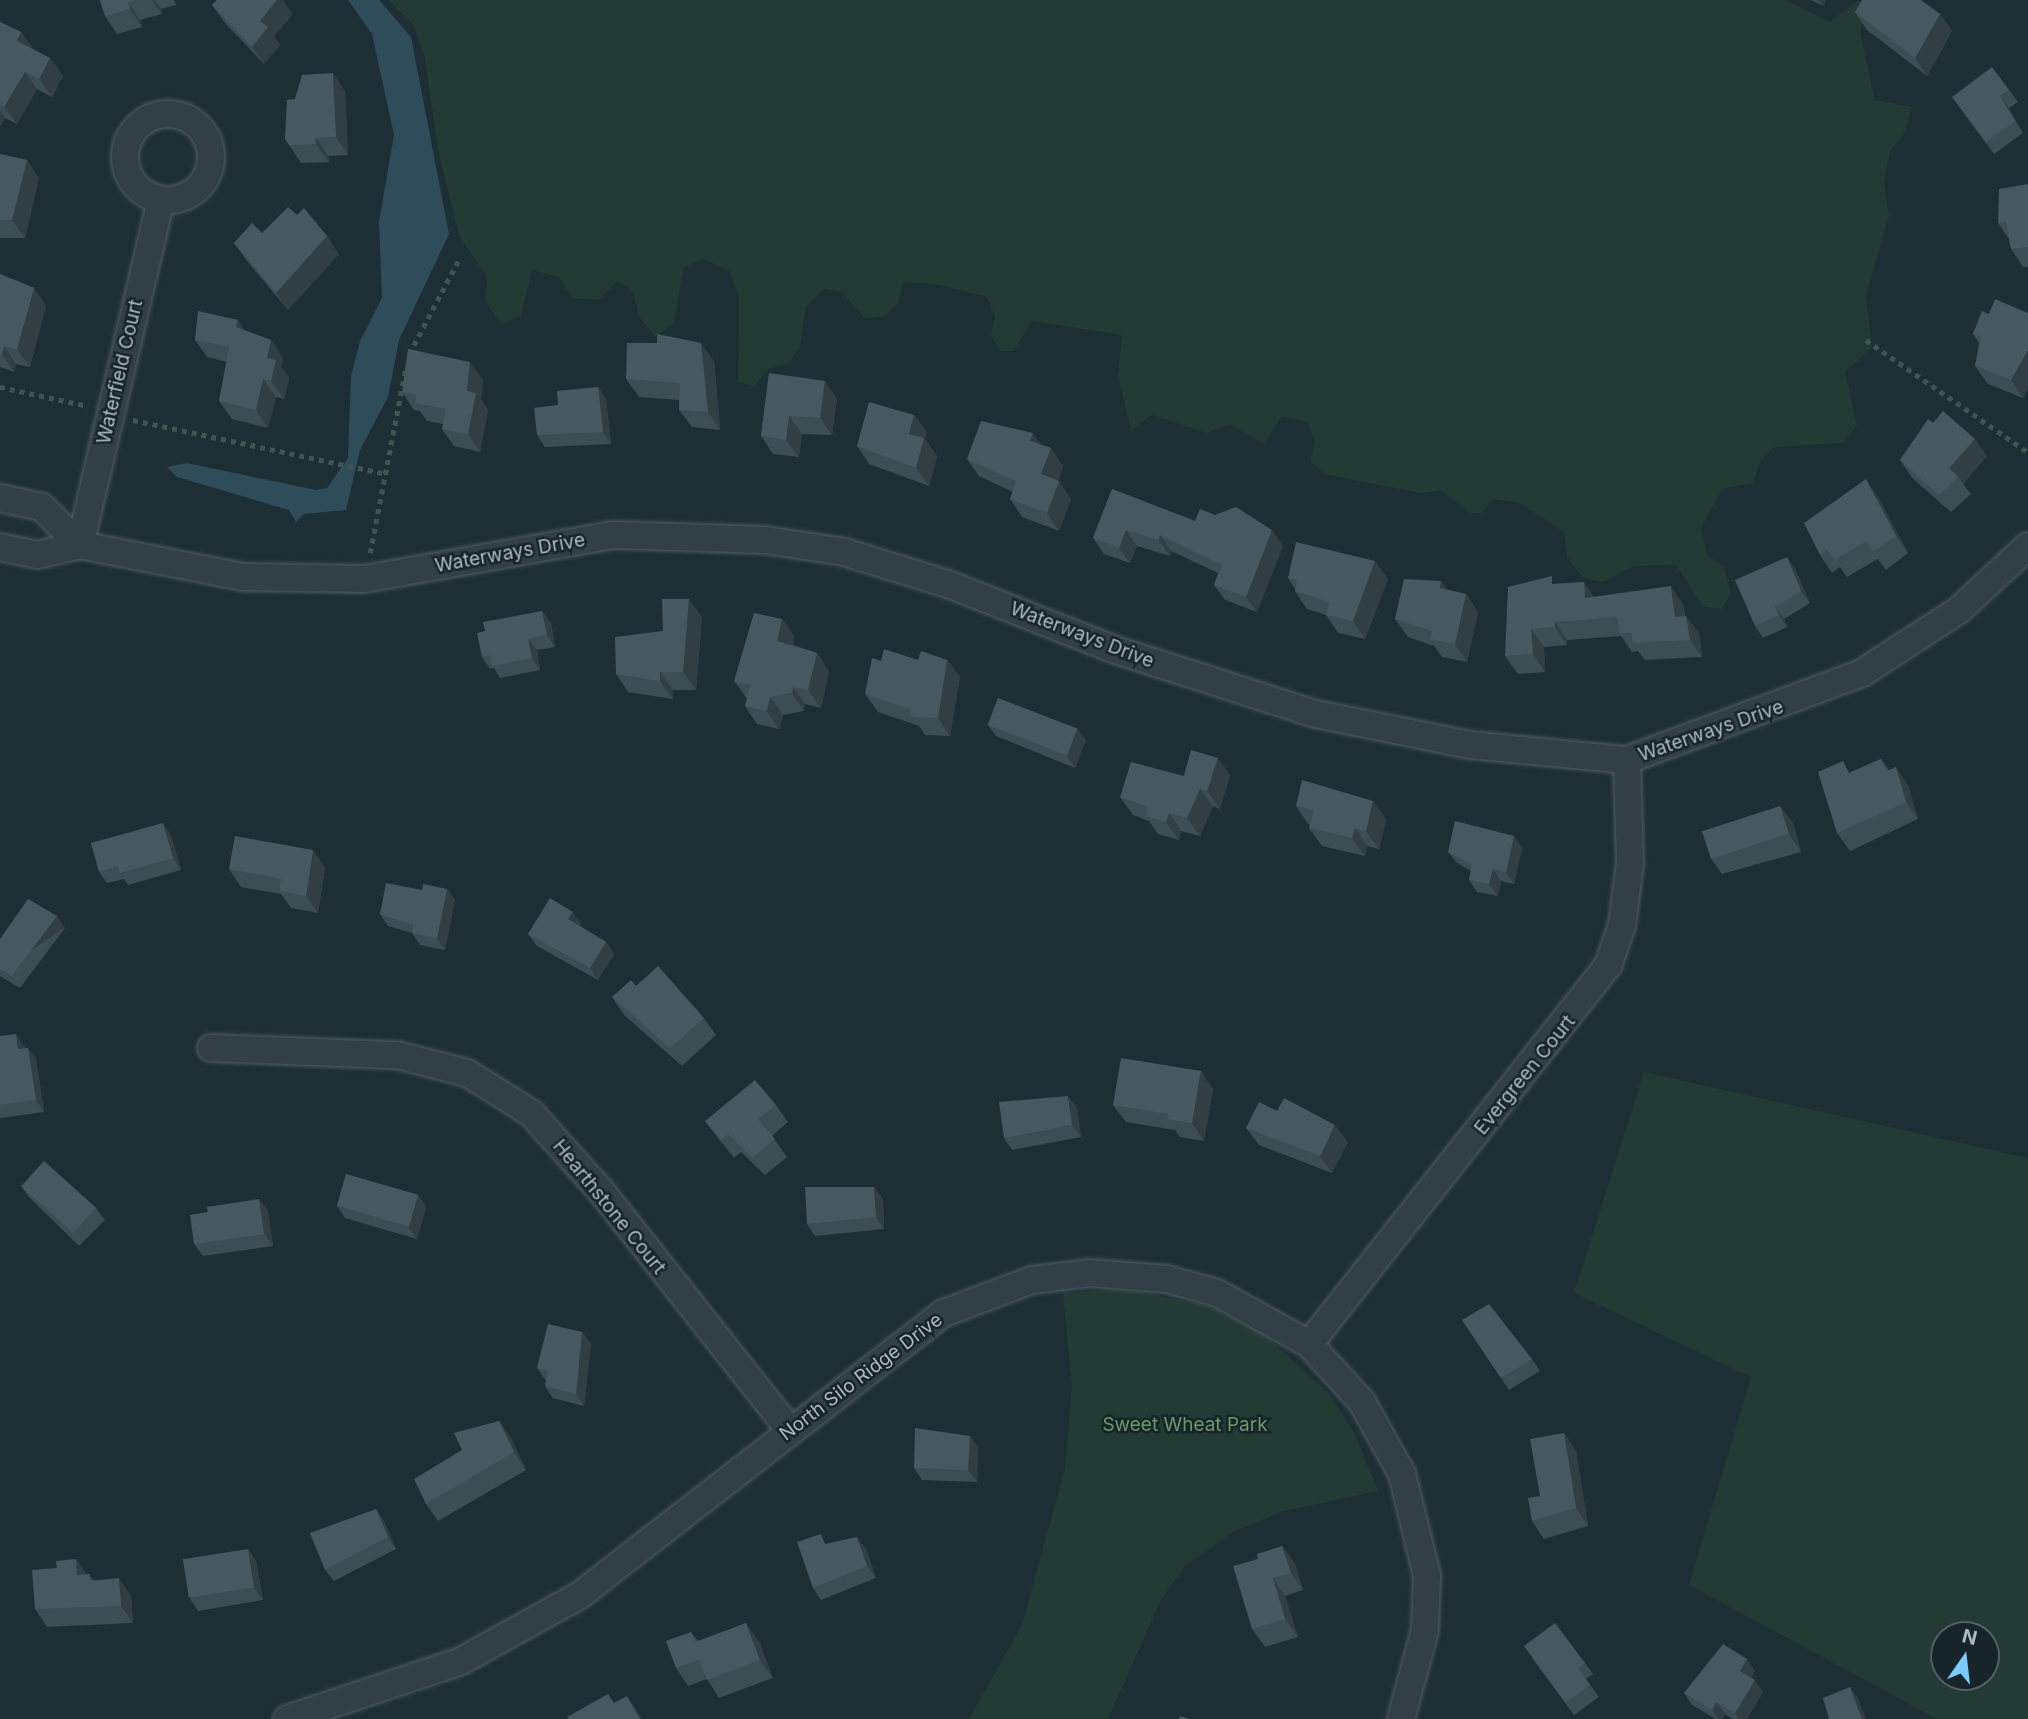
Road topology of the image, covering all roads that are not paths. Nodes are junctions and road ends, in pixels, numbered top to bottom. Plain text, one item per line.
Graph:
1 (161, 200) dead end
2 (0, 498) edge
3 (80, 545) junction
4 (2028, 545) edge
5 (0, 547) edge
6 (1627, 760) junction
7 (211, 1048) dead end
8 (1309, 1344) junction
9 (790, 1430) junction
10 (287, 1719) edge
11 (1401, 1719) edge

1 - 3 street, Waterfield Court
2 - 3 street
3 - 5 street, Waterways Drive
3 - 6 street, Waterways Drive
4 - 6 street, Waterways Drive
6 - 8 street, Evergreen Court
7 - 9 street, Hearthstone Court
8 - 9 street, North Silo Ridge Drive
8 - 11 street, North Silo Ridge Drive
9 - 10 street, North Silo Ridge Drive

